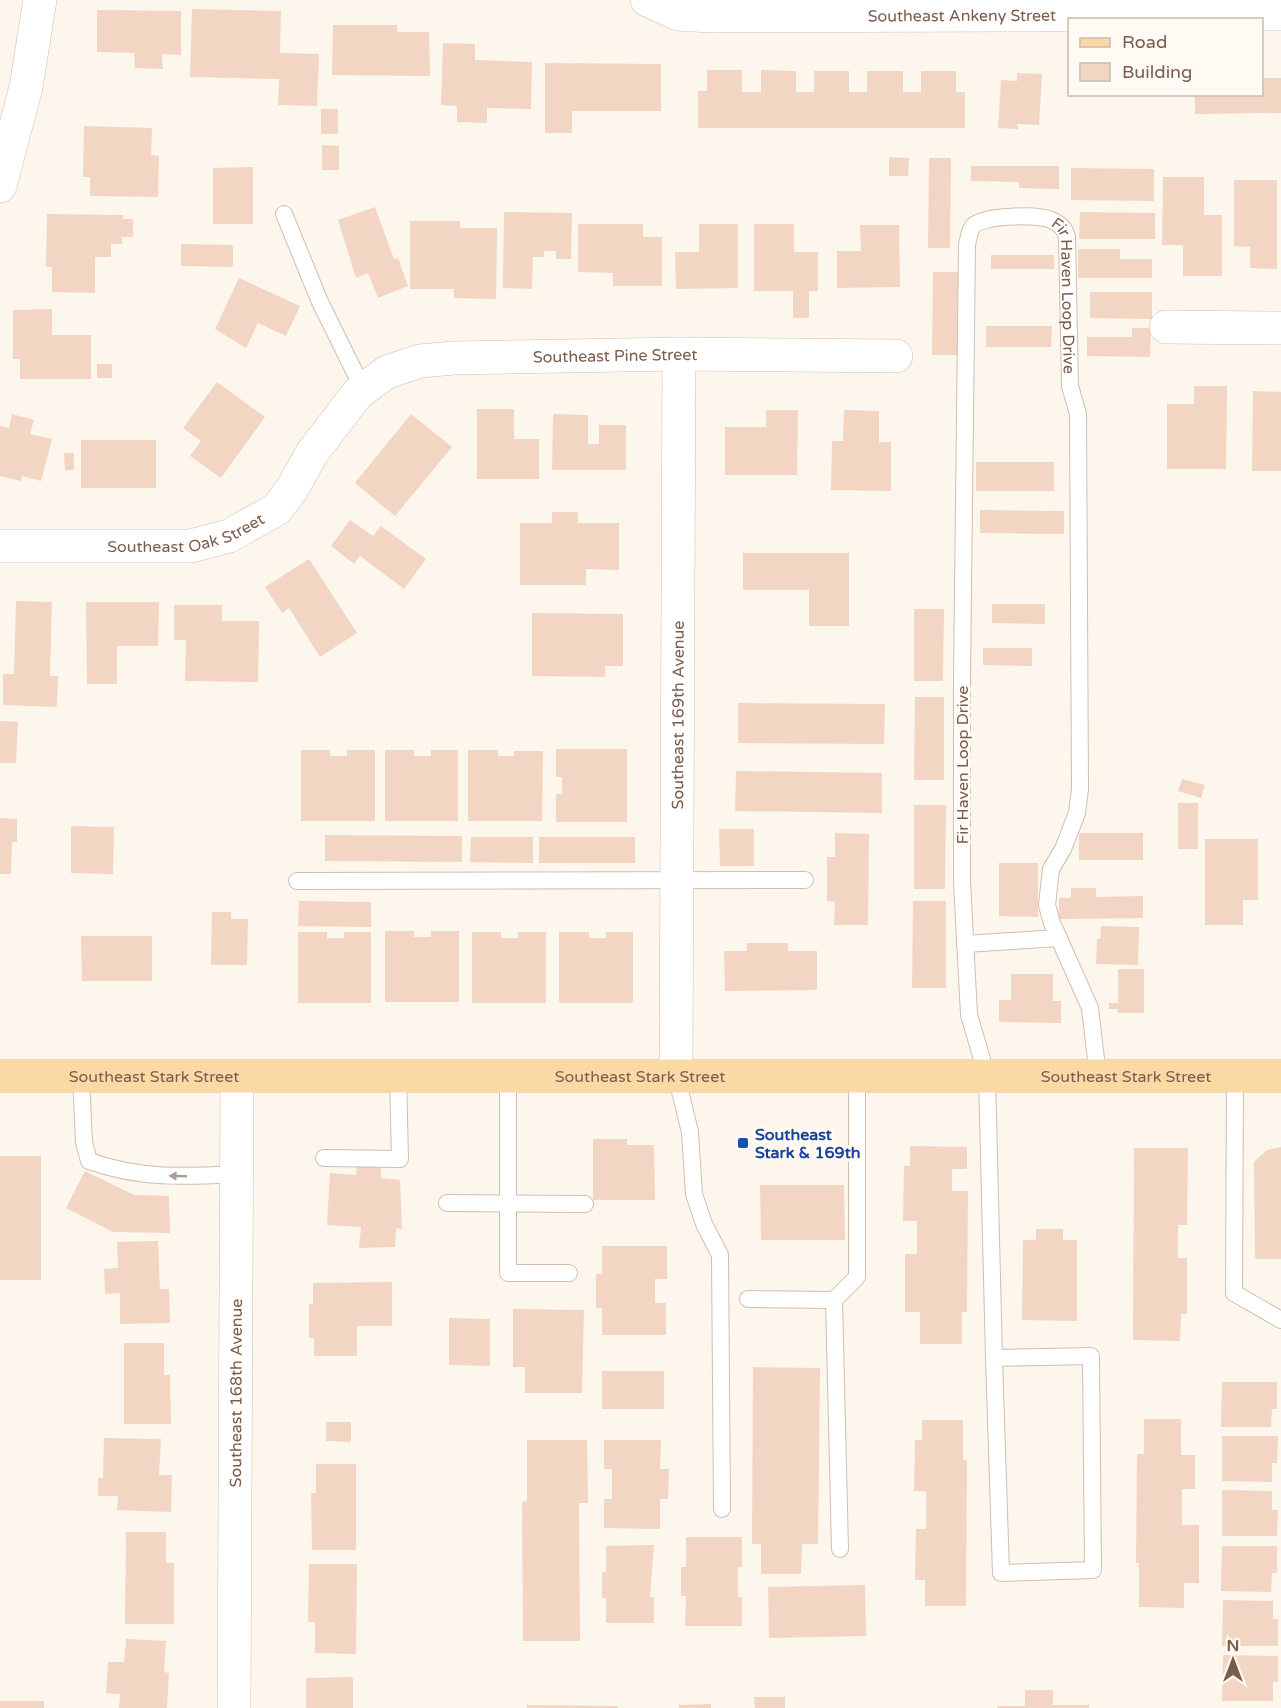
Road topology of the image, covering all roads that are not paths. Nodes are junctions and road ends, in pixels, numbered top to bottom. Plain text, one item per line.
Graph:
1 (40, 0) edge
2 (647, 0) edge
3 (1281, 14) edge
4 (0, 186) edge
5 (284, 214) dead end
6 (1166, 327) dead end
7 (1281, 328) edge
8 (678, 354) junction
9 (896, 356) dead end
10 (355, 397) junction
11 (0, 546) edge
12 (677, 879) junction
13 (297, 880) dead end
14 (805, 880) dead end
15 (1059, 938) junction
16 (965, 944) junction
17 (398, 1076) junction
18 (508, 1076) junction
19 (676, 1076) junction
20 (857, 1076) junction
21 (987, 1076) junction
22 (1098, 1076) junction
23 (1235, 1076) junction
24 (1281, 1076) edge
25 (0, 1077) edge
26 (81, 1077) junction
27 (237, 1077) junction
28 (324, 1158) dead end
29 (237, 1174) junction
30 (447, 1203) dead end
31 (508, 1203) junction
32 (585, 1204) dead end
33 (569, 1274) dead end
34 (748, 1299) dead end
35 (834, 1300) junction
36 (1281, 1320) edge
37 (994, 1358) junction
38 (722, 1509) dead end
39 (840, 1549) dead end
40 (234, 1708) edge

1 - 4 street
2 - 3 street, Southeast Ankeny Street
5 - 10 lane
6 - 7 street
8 - 9 street, Southeast Pine Street
8 - 10 street, Southeast Pine Street
8 - 12 street, Southeast 169th Avenue
10 - 11 street, Southeast Oak Street
12 - 13 lane
12 - 14 lane
12 - 19 street, Southeast 169th Avenue
15 - 16 lane
15 - 16 lane, Fir Haven Loop Drive
15 - 22 lane, Fir Haven Loop Drive
16 - 21 lane, Fir Haven Loop Drive
17 - 18 main road, Southeast Stark Street
17 - 27 main road, Southeast Stark Street
17 - 28 lane
18 - 19 main road, Southeast Stark Street
18 - 31 lane
19 - 20 main road, Southeast Stark Street
19 - 38 lane
20 - 21 main road, Southeast Stark Street
20 - 35 lane
21 - 22 main road, Southeast Stark Street
21 - 37 lane, Fir Haven Loop Drive
22 - 23 main road, Southeast Stark Street
23 - 24 main road, Southeast Stark Street
23 - 36 lane
25 - 26 main road, Southeast Stark Street
26 - 27 main road, Southeast Stark Street
29 -> 26 lane
27 - 29 street, Southeast 168th Avenue
29 - 40 street, Southeast 168th Avenue
30 - 31 lane
31 - 32 lane
31 - 33 lane
34 - 35 lane
35 - 39 lane
37 - 37 lane, Fir Haven Loop Drive

